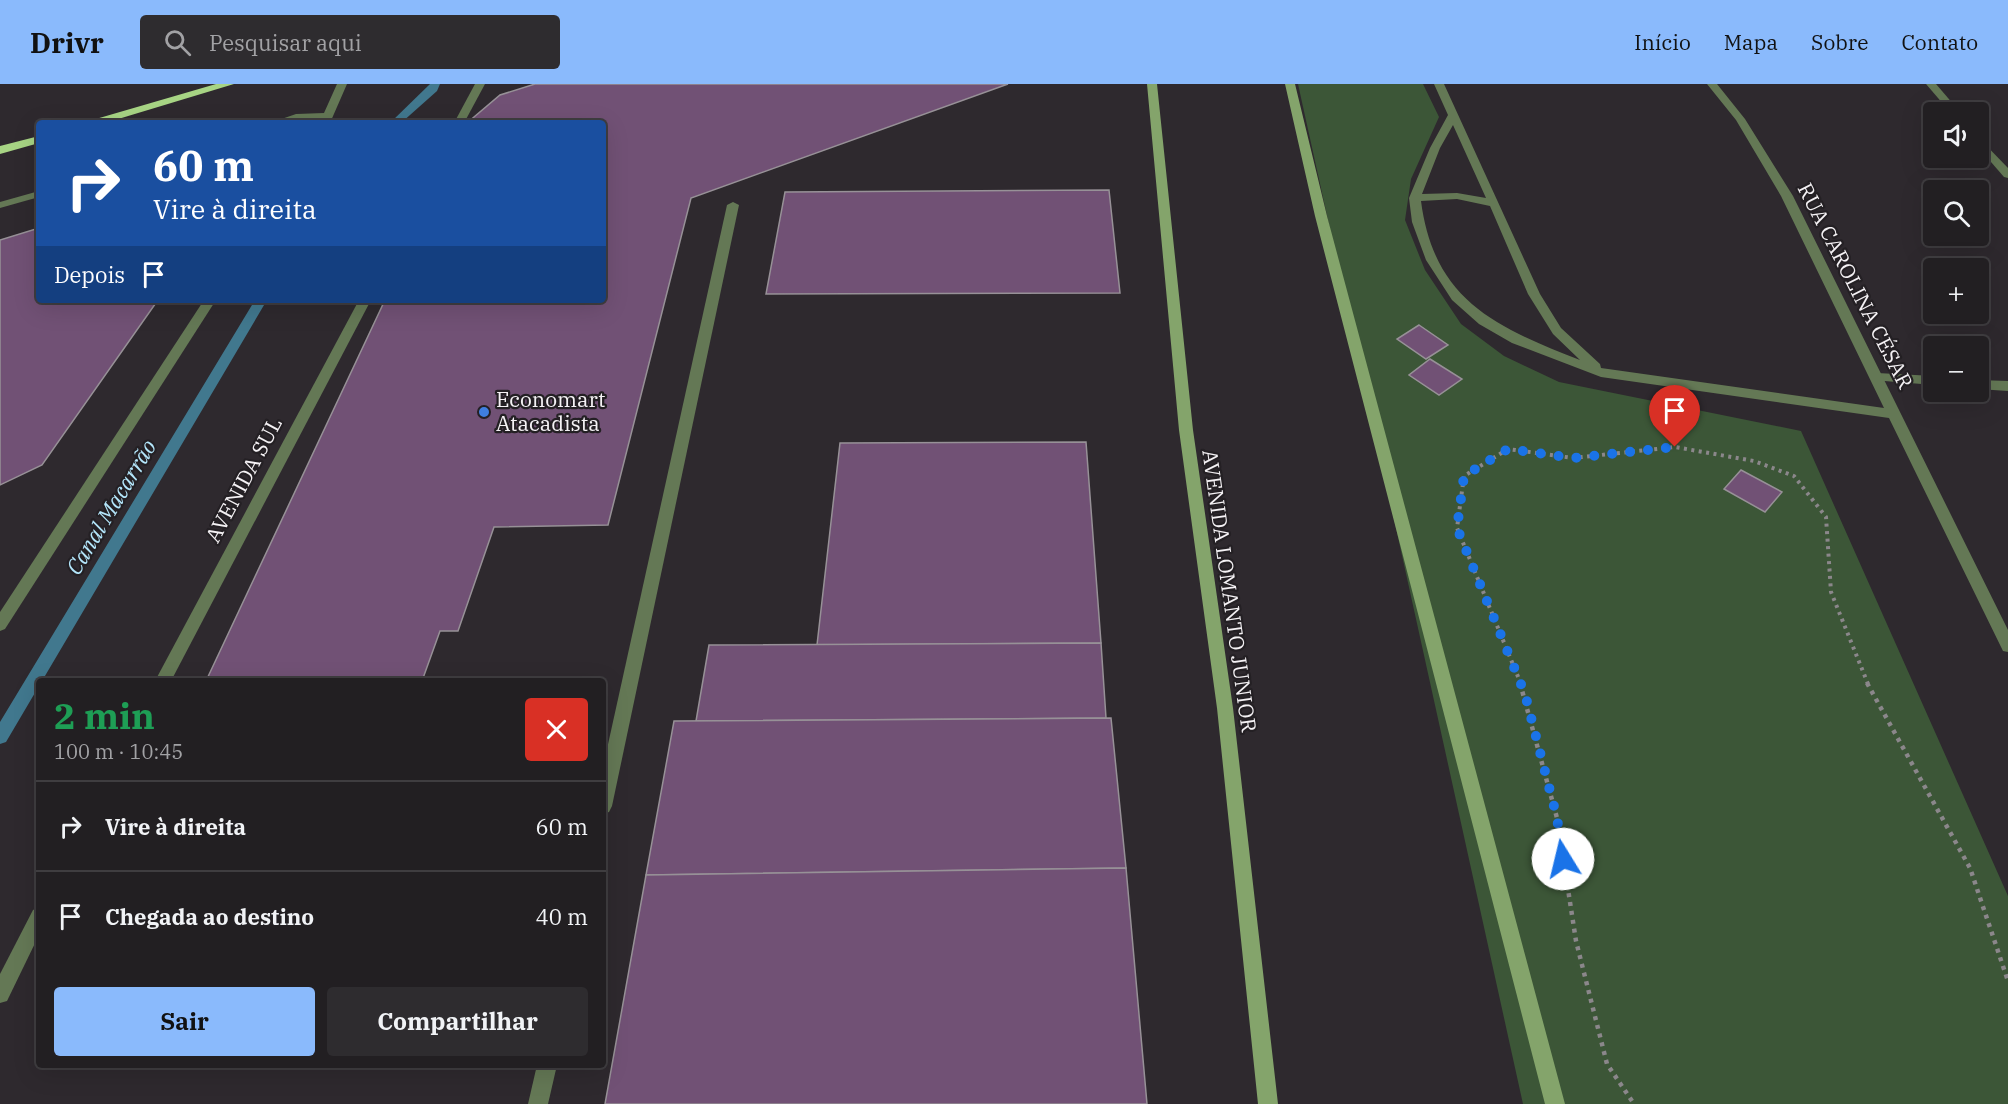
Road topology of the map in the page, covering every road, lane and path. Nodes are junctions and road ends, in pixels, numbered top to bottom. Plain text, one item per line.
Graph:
1 (228, 84) edge
2 (342, 84) edge
3 (480, 84) edge
4 (1152, 84) edge
5 (1290, 84) edge
6 (1438, 84) edge
7 (1712, 84) edge
8 (1931, 84) edge
9 (1946, 102) edge
10 (1454, 114) junction
11 (327, 119) edge
12 (103, 120) edge
13 (286, 120) edge
14 (461, 120) edge
15 (36, 140) edge
16 (0, 150) edge
17 (1989, 153) edge
18 (2008, 175) edge
19 (36, 195) edge
20 (1415, 198) junction
21 (1494, 203) junction
22 (733, 205) dead end
23 (0, 206) edge
24 (208, 303) edge
25 (363, 303) edge
26 (1566, 340) junction
27 (1552, 354) junction
28 (1601, 373) junction
29 (1877, 377) junction
30 (1923, 380) edge
31 (1989, 385) edge
32 (2008, 386) edge
33 (1896, 414) junction
34 (0, 625) edge
35 (2008, 646) edge
36 (165, 678) edge
37 (606, 792) edge
38 (36, 922) edge
39 (2008, 981) edge
40 (0, 994) edge
41 (546, 1068) edge
42 (538, 1104) edge
43 (1268, 1104) edge
44 (1555, 1104) edge
45 (1634, 1104) edge

1 - 12 highway
2 - 11 street
3 - 14 street
4 - 43 main road, AVENIDA LOMANTO JUNIOR
5 - 44 main road
6 - 10 street
7 - 29 street, RUA CAROLINA CÉSAR
8 - 9 street
10 - 20 street
10 - 21 street
11 - 13 street
15 - 16 highway
17 - 18 street
19 - 23 street
20 - 21 street
20 - 27 street
21 - 26 street
22 - 37 street
24 - 34 street
25 - 36 street, AVENIDA SUL
26 - 27 street
26 - 28 street
27 - 28 street
28 - 33 street
29 - 30 street
29 - 33 street, RUA CAROLINA CÉSAR
31 - 32 street
33 - 35 street, RUA CAROLINA CÉSAR
38 - 40 street
39 - 45 path
41 - 42 street

